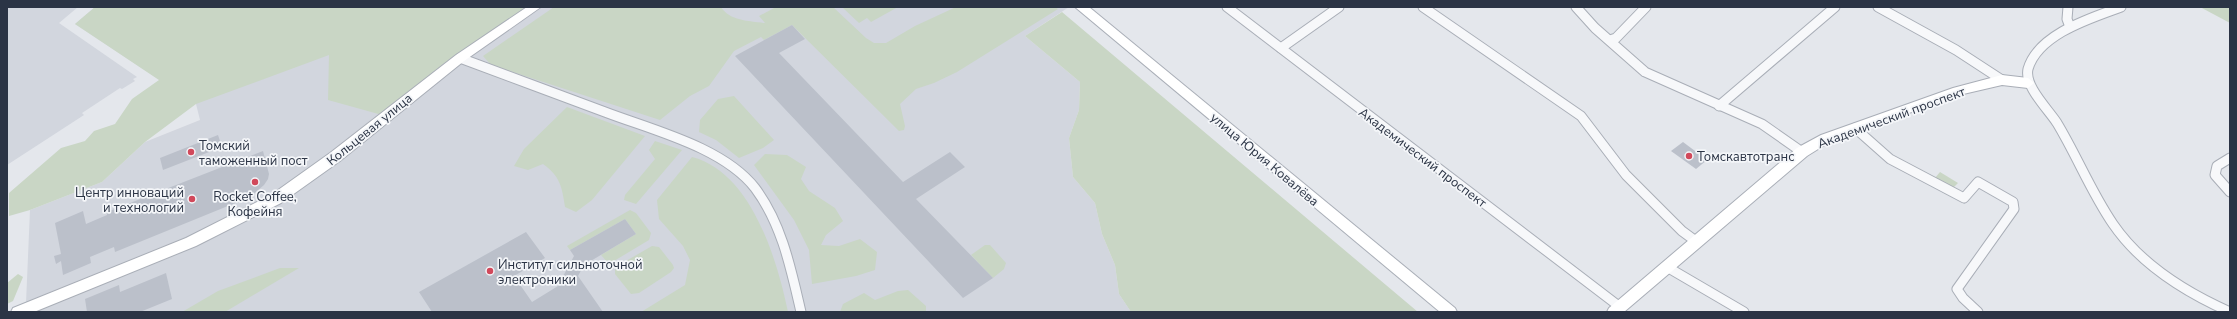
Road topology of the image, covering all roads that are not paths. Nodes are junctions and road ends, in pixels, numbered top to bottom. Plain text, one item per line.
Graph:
1 (535, 7) edge
2 (1081, 7) edge
3 (1227, 7) edge
4 (1339, 7) edge
5 (1423, 7) edge
6 (1576, 7) edge
7 (1646, 7) edge
8 (1835, 7) edge
9 (1878, 7) edge
10 (2068, 7) edge
11 (2120, 7) edge
12 (2070, 27) junction
13 (1610, 40) junction
14 (1281, 48) junction
15 (460, 58) junction
16 (2002, 80) junction
17 (2028, 83) junction
18 (1719, 106) junction
19 (1855, 128) junction
20 (1802, 152) junction
21 (2230, 158) edge
22 (2230, 192) edge
23 (1697, 242) junction
24 (1667, 267) junction
25 (1617, 309) edge
26 (18, 312) edge
27 (801, 312) edge
28 (1450, 312) edge
29 (1744, 312) edge
30 (1978, 312) edge
31 (2230, 312) edge

1 - 15 street, Кольцевая улица
2 - 28 street, улица Юрия Ковалёва
3 - 14 street, Академический проспект
4 - 14 street
5 - 23 street
6 - 13 street
7 - 13 street
8 - 18 street
9 - 16 street
10 - 12 street
11 - 12 street
12 - 17 street
13 - 18 street
14 - 25 street, Академический проспект
15 - 26 street, Кольцевая улица
15 - 27 street
16 - 17 street, Академический проспект
16 - 19 street, Академический проспект
17 - 31 street
18 - 20 street
19 - 20 street, Академический проспект
19 - 30 street
20 - 23 street, Академический проспект
21 - 22 street
23 - 24 street, Академический проспект
24 - 25 street, Академический проспект
24 - 29 street

